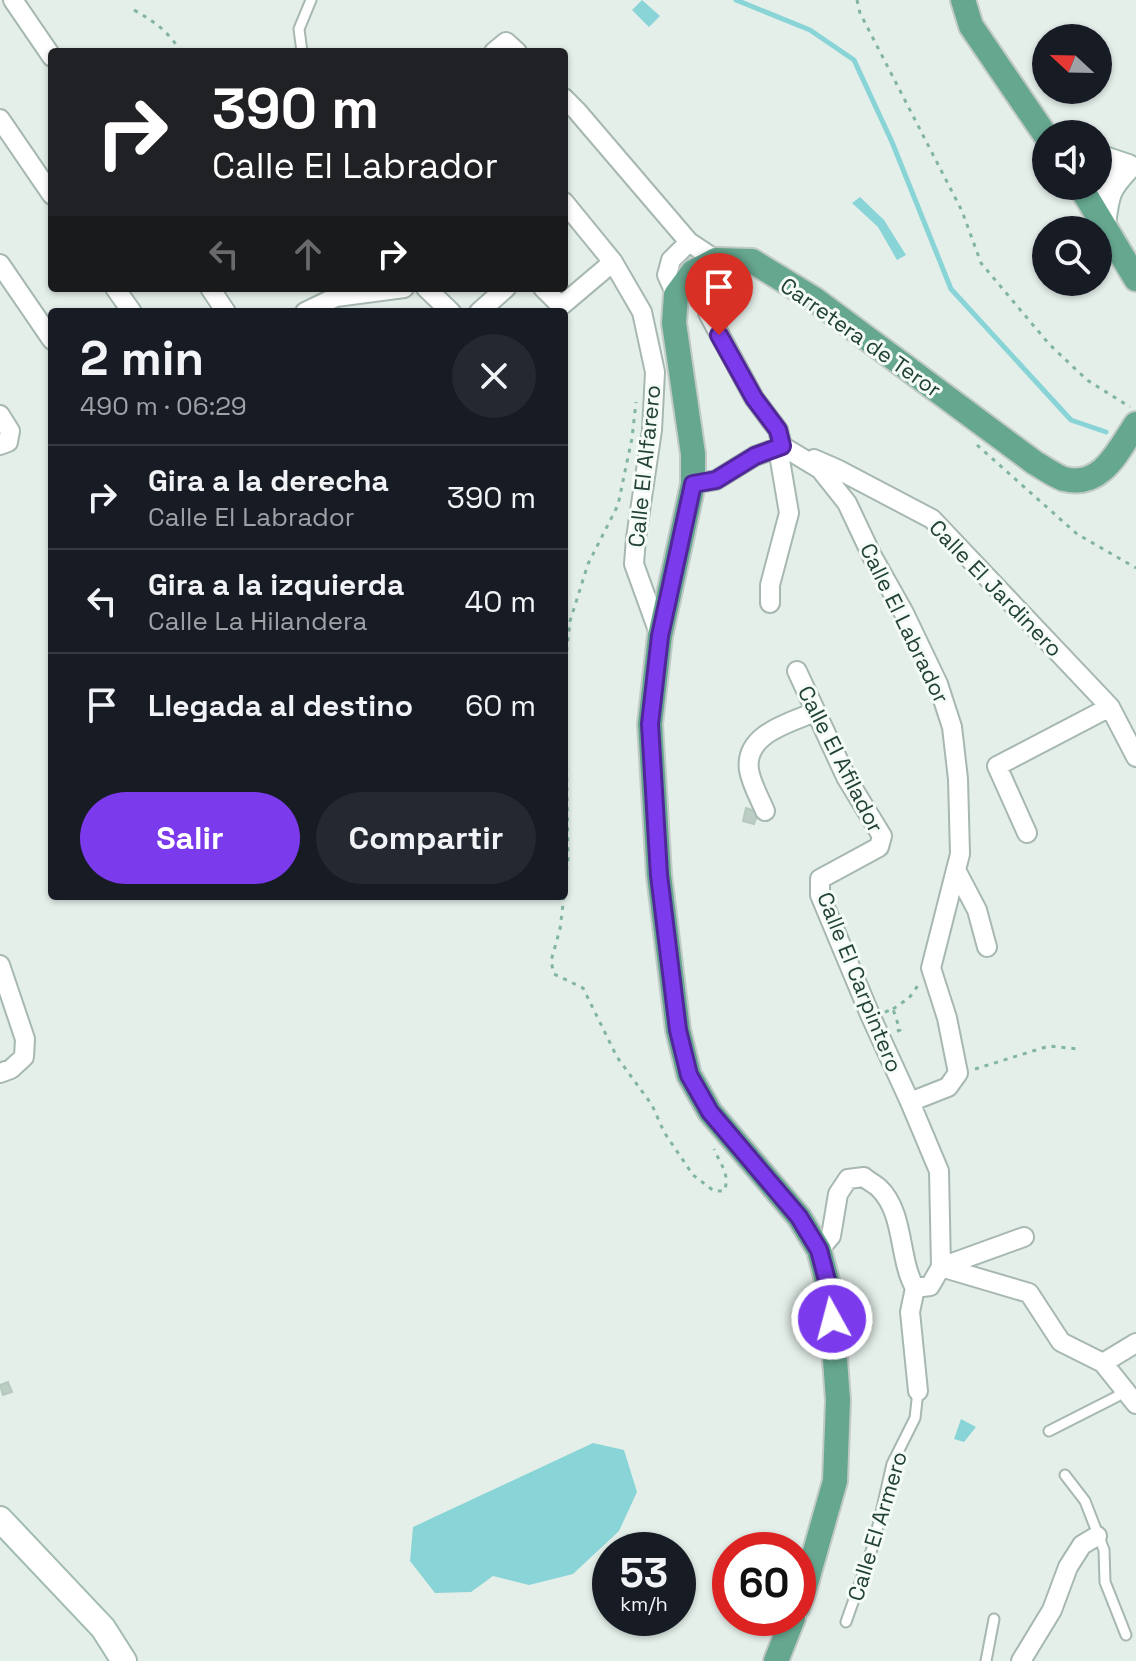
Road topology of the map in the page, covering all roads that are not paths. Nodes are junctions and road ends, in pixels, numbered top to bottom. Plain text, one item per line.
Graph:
1 (13, 0) edge
2 (311, 0) edge
3 (963, 0) edge
4 (301, 48) edge
5 (48, 51) edge
6 (568, 110) edge
7 (0, 119) edge
8 (1035, 120) edge
9 (1112, 161) edge
10 (1132, 167) edge
11 (1112, 170) edge
12 (48, 189) edge
13 (568, 207) edge
14 (1104, 216) edge
15 (1112, 239) edge
16 (689, 242) junction
17 (716, 260) junction
18 (613, 262) junction
19 (0, 264) edge
20 (1136, 279) edge
21 (430, 292) edge
22 (502, 292) edge
23 (547, 292) edge
24 (335, 293) edge
25 (676, 295) junction
26 (311, 308) edge
27 (447, 308) edge
28 (484, 308) edge
29 (708, 313) dead end
30 (48, 334) edge
31 (0, 415) edge
32 (1136, 424) edge
33 (4, 443) edge
34 (782, 446) junction
35 (693, 484) junction
36 (634, 564) junction
37 (670, 588) junction
38 (770, 603) dead end
39 (660, 636) junction
40 (797, 671) dead end
41 (1110, 707) junction
42 (815, 712) junction
43 (1136, 757) edge
44 (765, 811) dead end
45 (1027, 833) dead end
46 (879, 847) joint
47 (956, 870) junction
48 (987, 947) dead end
49 (0, 965) edge
50 (0, 1073) edge
51 (910, 1102) junction
52 (1024, 1237) dead end
53 (819, 1250) junction
54 (941, 1267) junction
55 (915, 1288) junction
56 (1136, 1343) edge
57 (1103, 1363) junction
58 (918, 1391) joint
59 (1131, 1397) edge
60 (1049, 1431) dead end
61 (1065, 1475) dead end
62 (0, 1519) edge
63 (1097, 1536) junction
64 (816, 1548) edge
65 (994, 1619) dead end
66 (846, 1622) dead end
67 (1126, 1635) dead end
68 (786, 1636) edge
69 (124, 1661) edge
70 (776, 1661) edge
71 (986, 1661) edge
72 (1021, 1661) edge

1 - 5 street
2 - 4 lane
3 - 8 main road
6 - 16 street
7 - 12 street
9 - 10 street
10 - 11 street
10 - 14 street
13 - 18 street, Calle El Alfarero
15 - 20 main road
16 - 17 street
16 - 25 street
17 - 25 main road
17 - 32 main road, Carretera de Teror
18 - 23 street
18 - 36 street, Calle El Alfarero
19 - 30 street
21 - 27 street
22 - 28 street
24 - 26 street
25 - 35 main road
29 - 34 street
31 - 33 street
34 - 35 street
34 - 38 street
34 - 41 street, Calle El Jardinero
34 - 47 street, Calle El Labrador
35 - 37 main road
36 - 37 street, Calle El Alfarero
36 - 39 street, Calle El Alfarero
37 - 39 main road
39 - 53 main road
40 - 42 street, Calle El Afilador
41 - 43 street, Calle El Jardinero
41 - 45 street
42 - 44 street
42 - 46 street, Calle El Afilador
46 - 51 street, Calle El Carpintero
47 - 48 street
47 - 51 street, Calle El Labrador
49 - 50 street
51 - 54 street
52 - 54 street
53 - 55 street
53 - 64 main road
54 - 55 street
54 - 57 street
55 - 58 street, Calle El Armero
56 - 57 street
57 - 59 street
58 - 66 lane, Calle El Armero
59 - 60 lane
61 - 63 lane
62 - 69 street
63 - 67 lane
63 - 72 street
65 - 71 lane
68 - 70 main road

